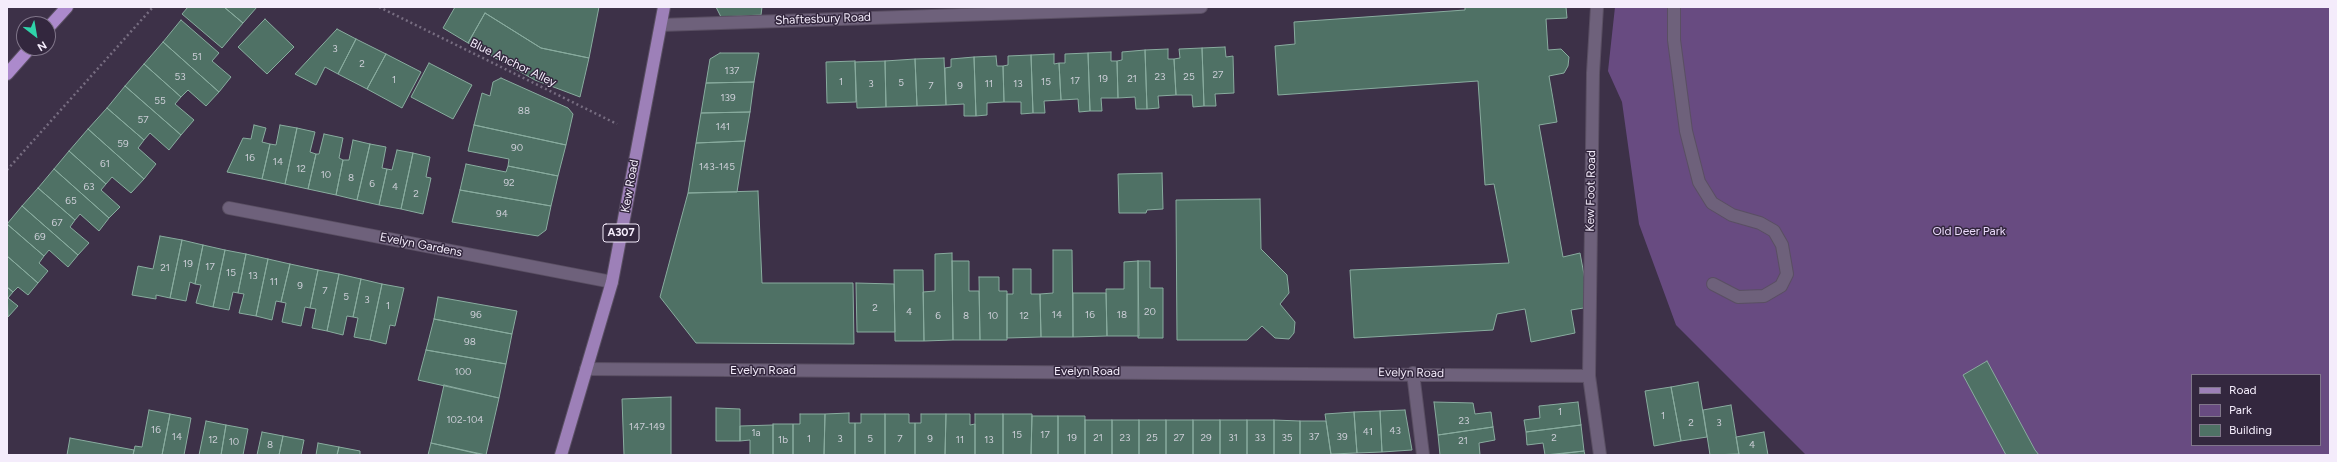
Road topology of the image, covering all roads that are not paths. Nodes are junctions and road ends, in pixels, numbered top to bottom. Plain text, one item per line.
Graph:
1 (67, 7) edge
2 (664, 7) edge
3 (1201, 7) edge
4 (1597, 7) edge
5 (1674, 7) edge
6 (56, 19) edge
7 (661, 25) junction
8 (23, 56) edge
9 (7, 74) edge
10 (229, 208) dead end
11 (612, 282) junction
12 (1713, 284) dead end
13 (586, 368) junction
14 (1413, 373) junction
15 (1589, 376) junction
16 (561, 455) edge
17 (1423, 455) edge
18 (1600, 455) edge

1 - 6 highway
2 - 7 main road, Kew Road / A307
3 - 7 street, Shaftesbury Road
4 - 15 street, Kew Foot Road
5 - 12 street
7 - 11 main road, Kew Road / A307
8 - 9 highway
10 - 11 street, Evelyn Gardens
11 - 13 main road, Kew Road / A307
13 - 14 street, Evelyn Road
13 - 16 main road, Kew Road / A307
14 - 15 street, Evelyn Road
14 - 17 street
15 - 18 street, Kew Foot Road

